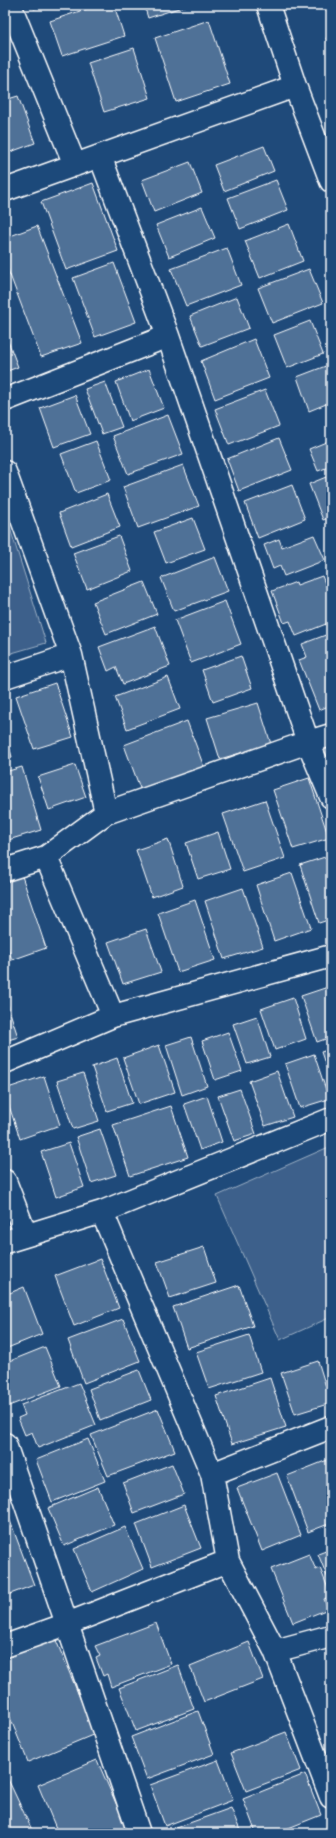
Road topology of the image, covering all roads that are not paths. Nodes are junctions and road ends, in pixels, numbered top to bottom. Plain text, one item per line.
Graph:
1 (10, 5) edge
2 (268, 5) edge
3 (295, 86) junction
4 (326, 149) edge
5 (100, 156) junction
6 (75, 165) junction
7 (331, 181) edge
8 (5, 190) edge
9 (168, 336) junction
10 (5, 400) edge
11 (5, 472) edge
12 (70, 656) junction
13 (5, 676) edge
14 (331, 735) edge
15 (308, 742) junction
16 (331, 797) edge
17 (106, 813) junction
18 (46, 857) junction
19 (5, 870) edge
20 (331, 956) edge
21 (113, 1016) junction
22 (5, 1062) edge
23 (331, 1119) edge
24 (5, 1181) edge
25 (102, 1212) junction
26 (26, 1235) junction
27 (5, 1242) edge
28 (331, 1427) edge
29 (5, 1444) edge
30 (212, 1474) junction
31 (228, 1561) junction
32 (67, 1624) junction
33 (331, 1636) edge
34 (5, 1646) edge
35 (275, 1651) junction
36 (331, 1797) edge
37 (139, 1833) edge

1 - 6 street
2 - 3 street
3 - 4 street
3 - 5 street
4 - 7 street
5 - 6 street
5 - 9 street
6 - 8 street
9 - 10 street
9 - 15 street
11 - 12 street
12 - 13 street
12 - 17 street
14 - 15 street
15 - 16 street
15 - 17 street
17 - 18 street
18 - 19 street
18 - 21 street
20 - 21 street
21 - 22 street
23 - 25 street
24 - 26 street
25 - 26 street
25 - 30 street
26 - 27 street
28 - 30 street
29 - 32 street
30 - 31 street
31 - 32 street
31 - 35 street
32 - 34 street
32 - 37 street
33 - 35 street
35 - 36 street

